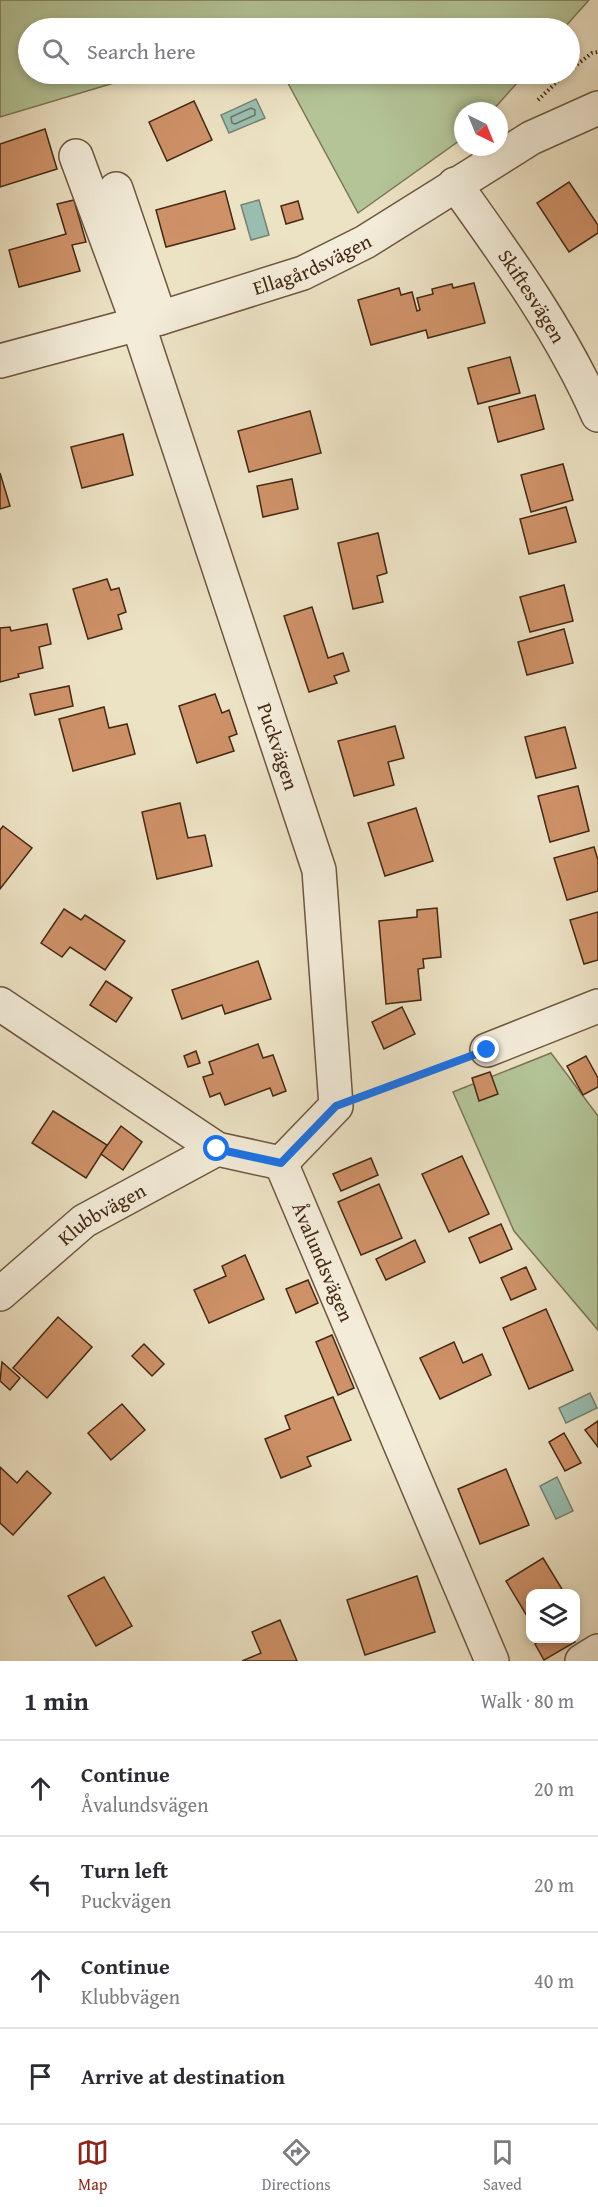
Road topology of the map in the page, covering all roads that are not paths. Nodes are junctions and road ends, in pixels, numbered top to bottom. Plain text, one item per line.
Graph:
1 (598, 108) edge
2 (76, 156) dead end
3 (455, 184) junction
4 (116, 189) dead end
5 (149, 321) junction
6 (0, 361) edge
7 (598, 415) edge
8 (0, 1004) edge
9 (598, 1006) edge
10 (487, 1050) road end
11 (217, 1149) junction
12 (281, 1163) junction
13 (0, 1294) edge
14 (598, 1651) edge
15 (492, 1661) edge
16 (582, 1661) edge

1 - 3 street, Ellagårdsvägen
2 - 5 street
3 - 5 street, Ellagårdsvägen
3 - 7 street, Skiftesvägen
4 - 5 street
5 - 6 street, Ellagårdsvägen
5 - 12 street, Puckvägen
8 - 11 street
9 - 10 street
11 - 12 street
11 - 13 street, Klubbvägen
12 - 15 street, Åvalundsvägen
14 - 16 street

